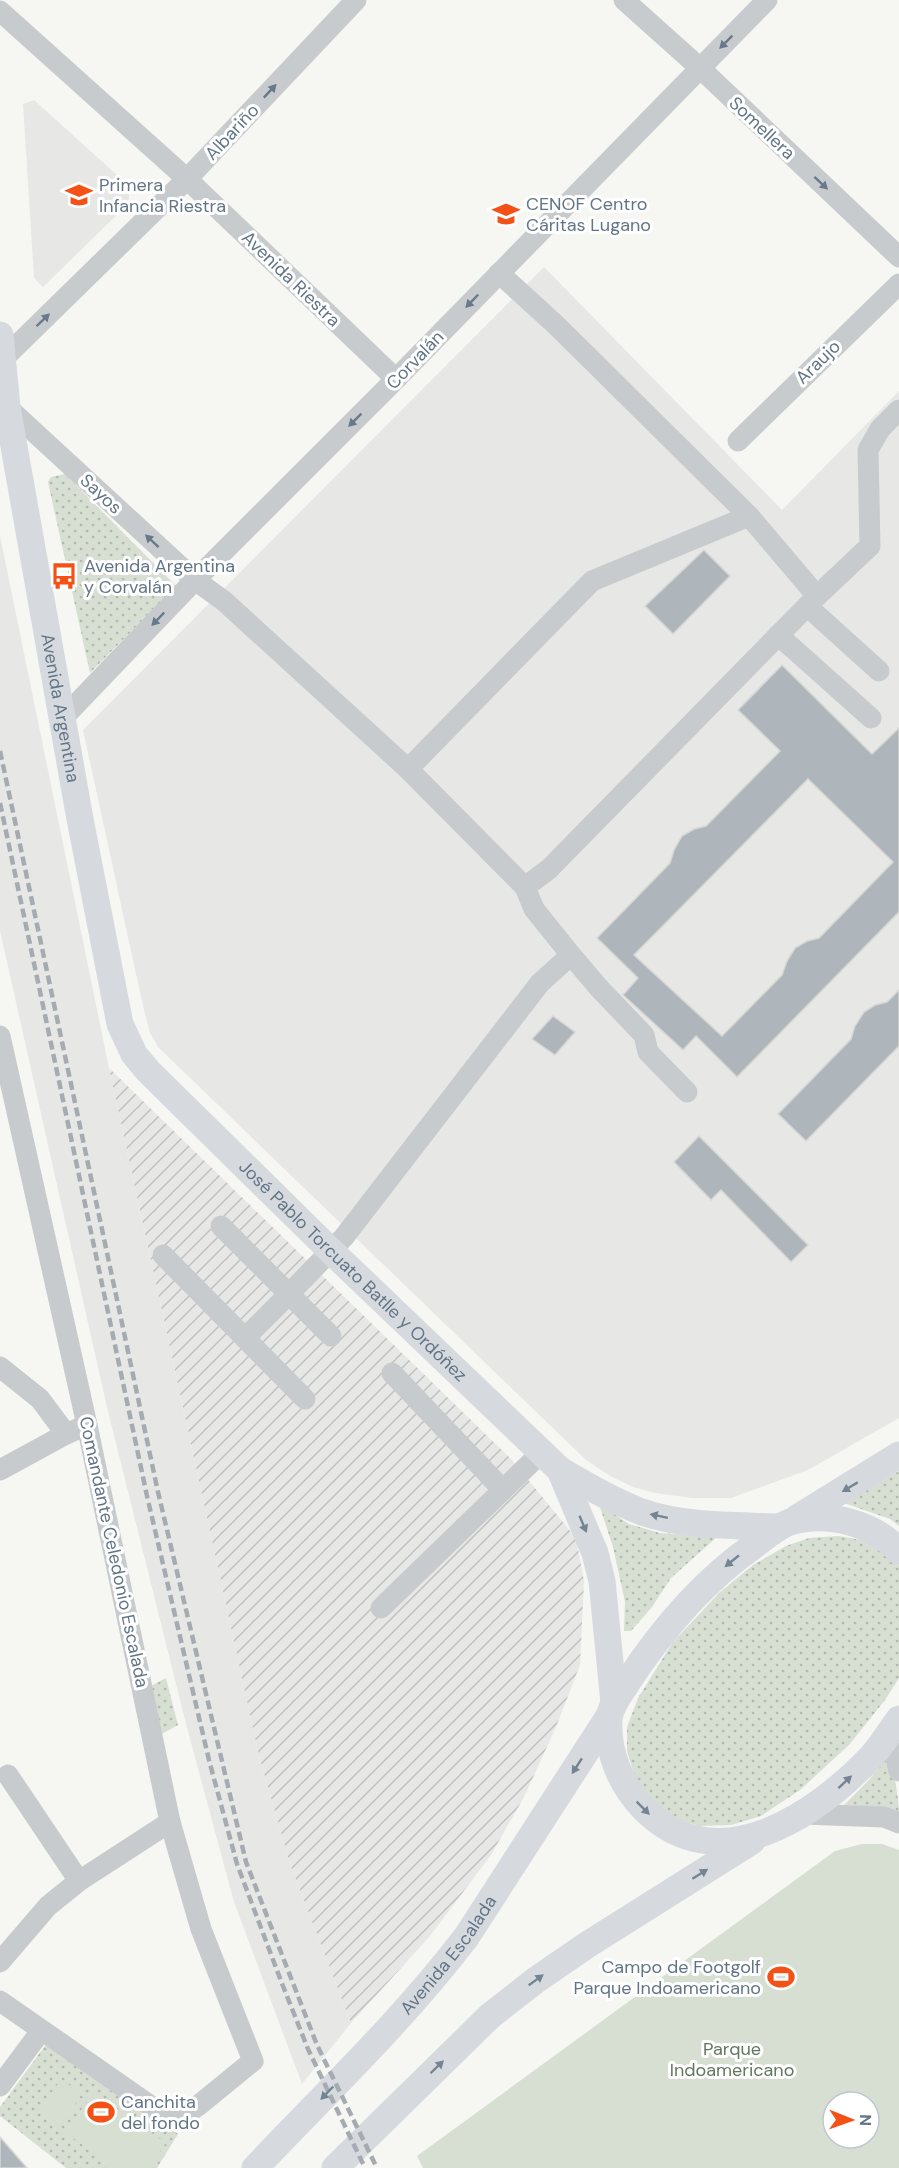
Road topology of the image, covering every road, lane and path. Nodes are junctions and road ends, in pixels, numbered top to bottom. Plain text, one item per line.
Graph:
1 (356, 0) edge
2 (624, 0) edge
3 (767, 0) edge
4 (0, 10) edge
5 (700, 68) junction
6 (187, 179) junction
7 (899, 257) edge
8 (499, 273) junction
9 (899, 284) edge
10 (0, 352) edge
11 (396, 379) junction
12 (7, 407) junction
13 (899, 410) edge
14 (738, 441) dead end
15 (748, 516) junction
16 (195, 580) junction
17 (812, 601) junction
18 (778, 635) junction
19 (879, 672) dead end
20 (870, 718) dead end
21 (62, 719) junction
22 (408, 768) junction
23 (525, 886) junction
24 (571, 955) junction
25 (0, 1036) edge
26 (148, 1071) joint
27 (687, 1092) dead end
28 (221, 1226) dead end
29 (163, 1255) dead end
30 (327, 1256) junction
31 (289, 1294) junction
32 (331, 1336) dead end
33 (245, 1338) junction
34 (0, 1367) edge
35 (392, 1373) dead end
36 (305, 1399) dead end
37 (87, 1425) junction
38 (66, 1434) junction
39 (899, 1455) edge
40 (550, 1461) junction
41 (0, 1470) edge
42 (503, 1490) junction
43 (785, 1524) junction
44 (899, 1551) edge
45 (381, 1608) dead end
46 (612, 1710) junction
47 (899, 1719) edge
48 (899, 1734) edge
49 (899, 1771) edge
50 (8, 1775) dead end
51 (803, 1814) junction
52 (170, 1822) junction
53 (899, 1823) edge
54 (761, 1835) junction
55 (79, 1881) junction
56 (0, 1962) edge
57 (0, 2001) edge
58 (41, 2031) junction
59 (0, 2086) edge
60 (255, 2168) edge
61 (335, 2168) edge

6 -> 1 street, Albariño
2 - 5 street, Somellera
3 -> 5 street, Corvalán
4 - 6 street, Avenida Riestra
5 -> 7 street, Somellera
5 - 8 street, Corvalán
10 -> 6 street, Albariño
6 - 11 street, Avenida Riestra
8 -> 11 street, Corvalán
8 - 15 street
9 - 14 street, Araujo
10 - 12 main road, Avenida Argentina
11 -> 16 street, Corvalán
16 -> 12 street, Sayos
12 - 21 main road, Avenida Argentina
13 - 17 street
15 - 17 street
15 - 22 street
16 -> 21 street, Corvalán
16 - 22 street, Sayos
17 - 18 street
17 - 19 street
18 - 20 street
18 - 23 street
21 - 26 main road, Avenida Argentina
22 - 23 street, Sayos
23 - 24 street
24 - 27 street
24 - 30 street
25 - 37 street, Comandante Celedonio Escalada
26 - 30 main road, José Pablo Torcuato Batlle y Ordóñez
28 - 31 street
29 - 33 street
30 - 31 street
30 - 40 main road, José Pablo Torcuato Batlle y Ordóñez
31 - 32 street
31 - 33 street
33 - 36 street
34 - 38 street
35 - 42 street
37 - 38 street
37 - 52 street, Comandante Celedonio Escalada
38 - 41 street
39 -> 43 main road
40 - 42 street
43 -> 40 main road, José Pablo Torcuato Batlle y Ordóñez
40 -> 46 main road, José Pablo Torcuato Batlle y Ordóñez
42 - 45 street
43 - 44 main road, José Pablo Torcuato Batlle y Ordóñez
43 -> 46 main road, Avenida Escalada
46 -> 54 main road, José Pablo Torcuato Batlle y Ordóñez
46 -> 60 main road, Avenida Escalada
51 -> 47 main road
48 - 49 street
50 - 55 street
51 - 53 street
51 - 54 main road
52 - 55 street
52 - 58 street, Comandante Celedonio Escalada
61 -> 54 main road
55 - 56 street
57 - 58 street
58 - 59 street

